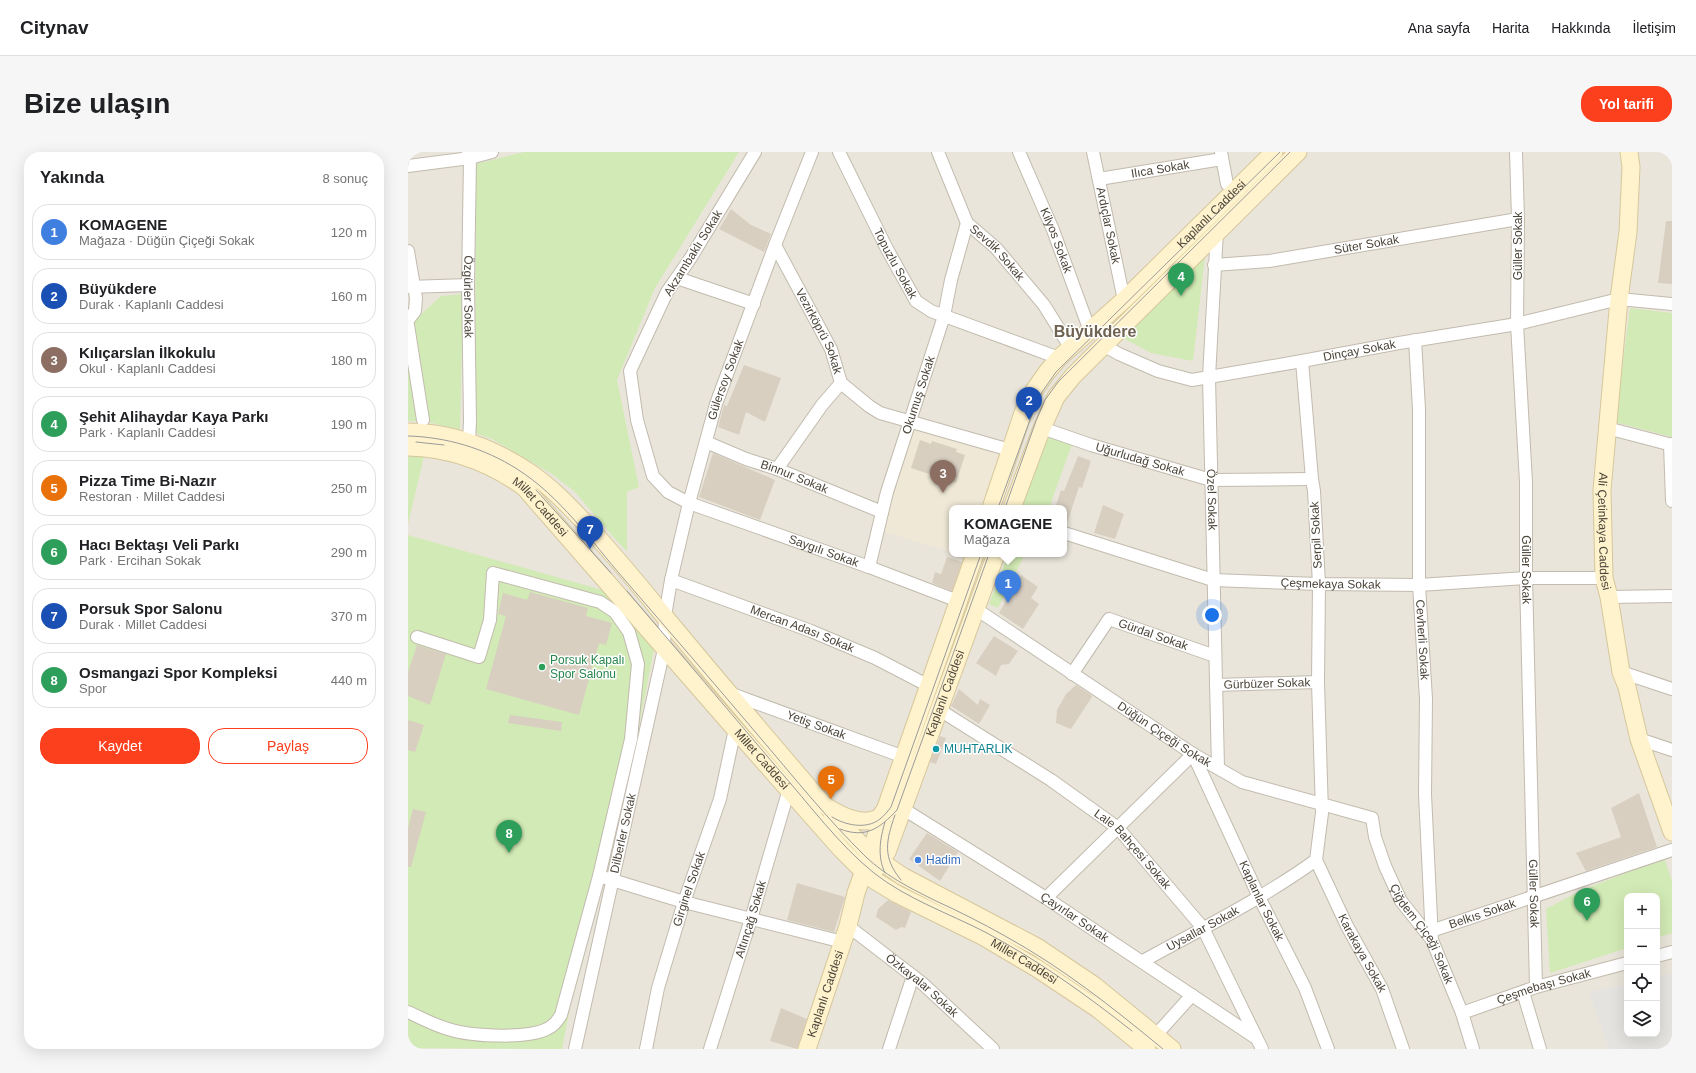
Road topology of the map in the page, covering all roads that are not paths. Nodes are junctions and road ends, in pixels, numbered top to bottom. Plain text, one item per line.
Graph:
1 (492, 152) edge
2 (755, 152) edge
3 (812, 152) edge
4 (839, 152) edge
5 (938, 152) edge
6 (1019, 152) edge
7 (1093, 152) edge
8 (1274, 152) edge
9 (1298, 152) edge
10 (1516, 152) edge
11 (1629, 152) edge
12 (469, 155) edge
13 (1222, 156) edge
14 (408, 166) edge
15 (1099, 179) junction
16 (1227, 184) dead end
17 (1518, 219) junction
18 (967, 223) junction
19 (1217, 231) junction
20 (775, 245) junction
21 (408, 251) edge
22 (1214, 265) junction
23 (676, 278) junction
24 (468, 285) junction
25 (411, 287) edge
26 (1619, 298) junction
27 (1124, 300) junction
28 (754, 304) junction
29 (1672, 304) edge
30 (944, 316) junction
31 (408, 320) edge
32 (1517, 324) junction
33 (408, 325) edge
34 (1090, 331) junction
35 (1415, 340) junction
36 (1103, 345) junction
37 (1065, 352) junction
38 (1302, 361) junction
39 (1208, 377) junction
40 (841, 383) junction
41 (423, 420) dead end
42 (909, 422) junction
43 (1042, 428) junction
44 (1607, 428) junction
45 (408, 432) edge
46 (468, 441) junction
47 (706, 442) junction
48 (1671, 444) edge
49 (408, 446) edge
50 (1010, 450) junction
51 (777, 469) junction
52 (1312, 479) junction
53 (1211, 480) junction
54 (1672, 501) edge
55 (689, 503) junction
56 (992, 505) edge
57 (1013, 505) edge
58 (882, 512) junction
59 (1067, 535) edge
60 (974, 557) edge
61 (995, 557) edge
62 (869, 567) junction
63 (1526, 578) junction
64 (1604, 578) junction
65 (671, 580) junction
66 (1213, 580) junction
67 (1319, 584) junction
68 (1419, 585) junction
69 (1672, 596) edge
70 (1609, 597) junction
71 (958, 601) junction
72 (976, 609) junction
73 (665, 616) junction
74 (417, 637) dead end
75 (664, 649) junction
76 (1215, 656) junction
77 (1621, 672) junction
78 (1072, 674) junction
79 (1318, 682) junction
80 (1216, 685) junction
81 (930, 686) junction
82 (1672, 689) edge
83 (729, 692) junction
84 (938, 709) junction
85 (735, 729) junction
86 (1639, 739) junction
87 (1672, 750) edge
88 (1194, 754) junction
89 (904, 757) junction
90 (1218, 768) junction
91 (789, 789) junction
92 (1322, 805) junction
93 (824, 806) junction
94 (887, 806) junction
95 (904, 809) junction
96 (1372, 818) joint
97 (1118, 828) junction
98 (1672, 832) edge
99 (1672, 850) edge
100 (875, 858) junction
101 (1316, 860) junction
102 (866, 875) junction
103 (599, 876) junction
104 (612, 879) junction
105 (1258, 897) junction
106 (1534, 897) junction
107 (1046, 898) junction
108 (684, 902) junction
109 (751, 919) junction
110 (848, 926) junction
111 (1203, 928) junction
112 (1431, 935) junction
113 (842, 942) junction
114 (1672, 952) edge
115 (1660, 955) edge
116 (1143, 961) junction
117 (1624, 964) edge
118 (913, 976) junction
119 (1536, 987) junction
120 (1523, 992) junction
121 (1192, 995) junction
122 (408, 1012) edge
123 (1462, 1013) junction
124 (1260, 1044) edge
125 (1148, 1045) edge
126 (575, 1049) edge
127 (646, 1049) edge
128 (710, 1049) edge
129 (807, 1049) edge
130 (889, 1049) edge
131 (993, 1049) edge
132 (1172, 1049) edge
133 (1328, 1049) edge
134 (1403, 1049) edge
135 (1473, 1049) edge
136 (1540, 1049) edge

1 - 12 street
2 - 23 street, Akzambaklı Sokak
3 - 20 street, Gülersoy Sokak
4 - 30 street, Topuzlu Sokak
5 - 18 street, Sevdik Sokak
6 - 34 street, Kilyos Sokak
7 - 15 street, Ardıçlar Sokak
8 - 27 main road, Kaplanlı Caddesi
9 - 19 main road, Kaplanlı Caddesi
10 - 17 street, Güller Sokak
11 - 26 main road, Ali Çetinkaya Caddesi
12 - 14 street
12 - 24 street, Özgürler Sokak
13 - 15 street, Ilıca Sokak
13 - 16 street
15 - 27 street, Ardıçlar Sokak
17 - 22 street, Süter Sokak
17 - 32 street, Güller Sokak
18 - 30 street, Okumuş Sokak
18 - 37 street, Sevdik Sokak
19 - 22 street, Özel Sokak
19 - 36 main road, Kaplanlı Caddesi
20 - 28 street, Gülersoy Sokak
20 - 40 street, Vezirköprü Sokak
21 - 25 street
22 - 39 street, Özel Sokak
23 - 28 street
23 - 55 street, Akzambaklı Sokak
24 - 25 street
24 - 46 street, Özgürler Sokak
25 - 31 street
26 - 29 street
26 - 32 street, Dinçay Sokak
26 - 44 main road, Ali Çetinkaya Caddesi
27 - 34 main road, Kaplanlı Caddesi
28 - 47 street, Gülersoy Sokak
30 - 37 street, Topuzlu Sokak
30 - 42 street, Okumuş Sokak
32 - 35 street, Dinçay Sokak
32 - 63 street, Güller Sokak
33 - 41 street
34 - 37 main road, Kaplanlı Caddesi
35 - 38 street, Dinçay Sokak
35 - 68 street, Cevherli Sokak
36 - 39 street, Dinçay Sokak
36 - 43 main road, Kaplanlı Caddesi
37 - 50 main road, Kaplanlı Caddesi
38 - 39 street, Dinçay Sokak
38 - 52 street, Serpil Sokak
39 - 53 street, Özel Sokak
40 - 42 street, Vezirköprü Sokak
40 - 51 street
42 - 50 street, Vezirköprü Sokak
42 - 58 street, Okumuş Sokak
43 - 53 street, Uğurludağ Sokak
43 - 57 main road, Kaplanlı Caddesi
44 - 48 street
44 - 64 main road, Ali Çetinkaya Caddesi
45 - 46 main road, Millet Caddesi
46 - 73 main road, Millet Caddesi
47 - 51 street, Binnur Sokak
47 - 55 street, Gülersoy Sokak
48 - 54 street
49 - 75 main road, Millet Caddesi
50 - 56 main road, Kaplanlı Caddesi
51 - 58 street, Binnur Sokak
52 - 53 street, Uğurludağ Sokak
52 - 67 street, Serpil Sokak
53 - 66 street, Özel Sokak
55 - 62 street, Saygılı Sokak
55 - 65 street, Gülersoy Sokak
58 - 62 street, Okumuş Sokak
59 - 66 street, Çeşmekaya Sokak
60 - 71 main road, Kaplanlı Caddesi
61 - 72 main road, Kaplanlı Caddesi
62 - 71 street, Saygılı Sokak
63 - 64 street, Çeşmekaya Sokak
63 - 68 street, Çeşmekaya Sokak
63 - 106 street, Güller Sokak
64 - 70 main road, Ali Çetinkaya Caddesi
65 - 73 street, Gülersoy Sokak
65 - 81 street, Mercan Adası Sokak
66 - 67 street, Çeşmekaya Sokak
66 - 76 street, Özel Sokak
67 - 68 street, Çeşmekaya Sokak
67 - 79 street, Serpil Sokak
68 - 112 street, Cevherli Sokak
69 - 70 street
70 - 77 main road, Ali Çetinkaya Caddesi
71 - 81 main road, Kaplanlı Caddesi
72 - 78 street, Düğün Çiçeği Sokak
72 - 84 main road, Kaplanlı Caddesi
73 - 75 street, Dilberler Sokak
73 - 83 main road, Millet Caddesi
74 - 103 street
75 - 85 main road, Millet Caddesi
75 - 104 street, Dilberler Sokak
76 - 78 street, Gürdal Sokak
76 - 80 street, Özel Sokak
77 - 82 street
77 - 86 main road, Ali Çetinkaya Caddesi
78 - 88 street, Düğün Çiçeği Sokak
79 - 80 street, Gürbüzer Sokak
79 - 92 street, Serpil Sokak
80 - 90 street, Özel Sokak
81 - 89 main road, Kaplanlı Caddesi
83 - 89 street, Yetiş Sokak
83 - 93 main road, Millet Caddesi
84 - 95 main road, Kaplanlı Caddesi
84 - 97 street, Lale Bahçesi Sokak
85 - 91 main road, Millet Caddesi
85 - 108 street, Girginel Sokak
86 - 87 street
86 - 98 main road, Ali Çetinkaya Caddesi
88 - 90 street, Düğün Çiçeği Sokak
88 - 97 street
88 - 105 street, Kaplanlar Sokak
89 - 94 main road, Kaplanlı Caddesi
90 - 92 street, Düğün Çiçeği Sokak
91 - 102 main road, Millet Caddesi
91 - 109 street, Altınçağ Sokak
92 - 96 street, Düğün Çiçeği Sokak
92 - 101 street
93 - 94 main road, Millet Caddesi
93 - 100 main road, Millet Caddesi
94 - 95 street, Çayırlar Sokak
94 - 100 main road, Kaplanlı Caddesi
95 - 100 main road, Kaplanlı Caddesi
95 - 107 street, Çayırlar Sokak
96 - 112 street, Çiğdem Çiçeği Sokak
97 - 107 street
97 - 111 street, Lale Bahçesi Sokak
99 - 106 street, Belkıs Sokak
100 - 102 main road, Kaplanlı Caddesi
100 - 125 main road, Millet Caddesi
101 - 105 street, Uysallar Sokak
101 - 134 street, Karakaya Sokak
102 - 110 main road, Kaplanlı Caddesi
102 - 125 main road, Millet Caddesi
103 - 104 street
103 - 122 street
104 - 108 street
104 - 126 street, Dilberler Sokak
105 - 111 street, Uysallar Sokak
105 - 133 street, Kaplanlar Sokak
106 - 112 street, Belkıs Sokak
106 - 119 street, Güller Sokak
107 - 116 street, Çayırlar Sokak
108 - 109 street
108 - 127 street, Girginel Sokak
109 - 113 street
109 - 128 street, Altınçağ Sokak
110 - 113 main road, Kaplanlı Caddesi
110 - 118 street, Özkayalar Sokak
111 - 116 street, Uysallar Sokak
111 - 124 street, Lale Bahçesi Sokak
112 - 123 street, Çiğdem Çiçeği Sokak
113 - 129 main road, Kaplanlı Caddesi
114 - 115 street
116 - 121 street, Çayırlar Sokak
117 - 119 street, Çeşmebaşı Sokak
118 - 130 street
118 - 131 street, Özkayalar Sokak
119 - 120 street, Çeşmebaşı Sokak
120 - 123 street, Çeşmebaşı Sokak
120 - 136 street
121 - 124 street, Çayırlar Sokak
121 - 125 street
123 - 135 street, Çiğdem Çiçeği Sokak
125 - 132 main road, Millet Caddesi

